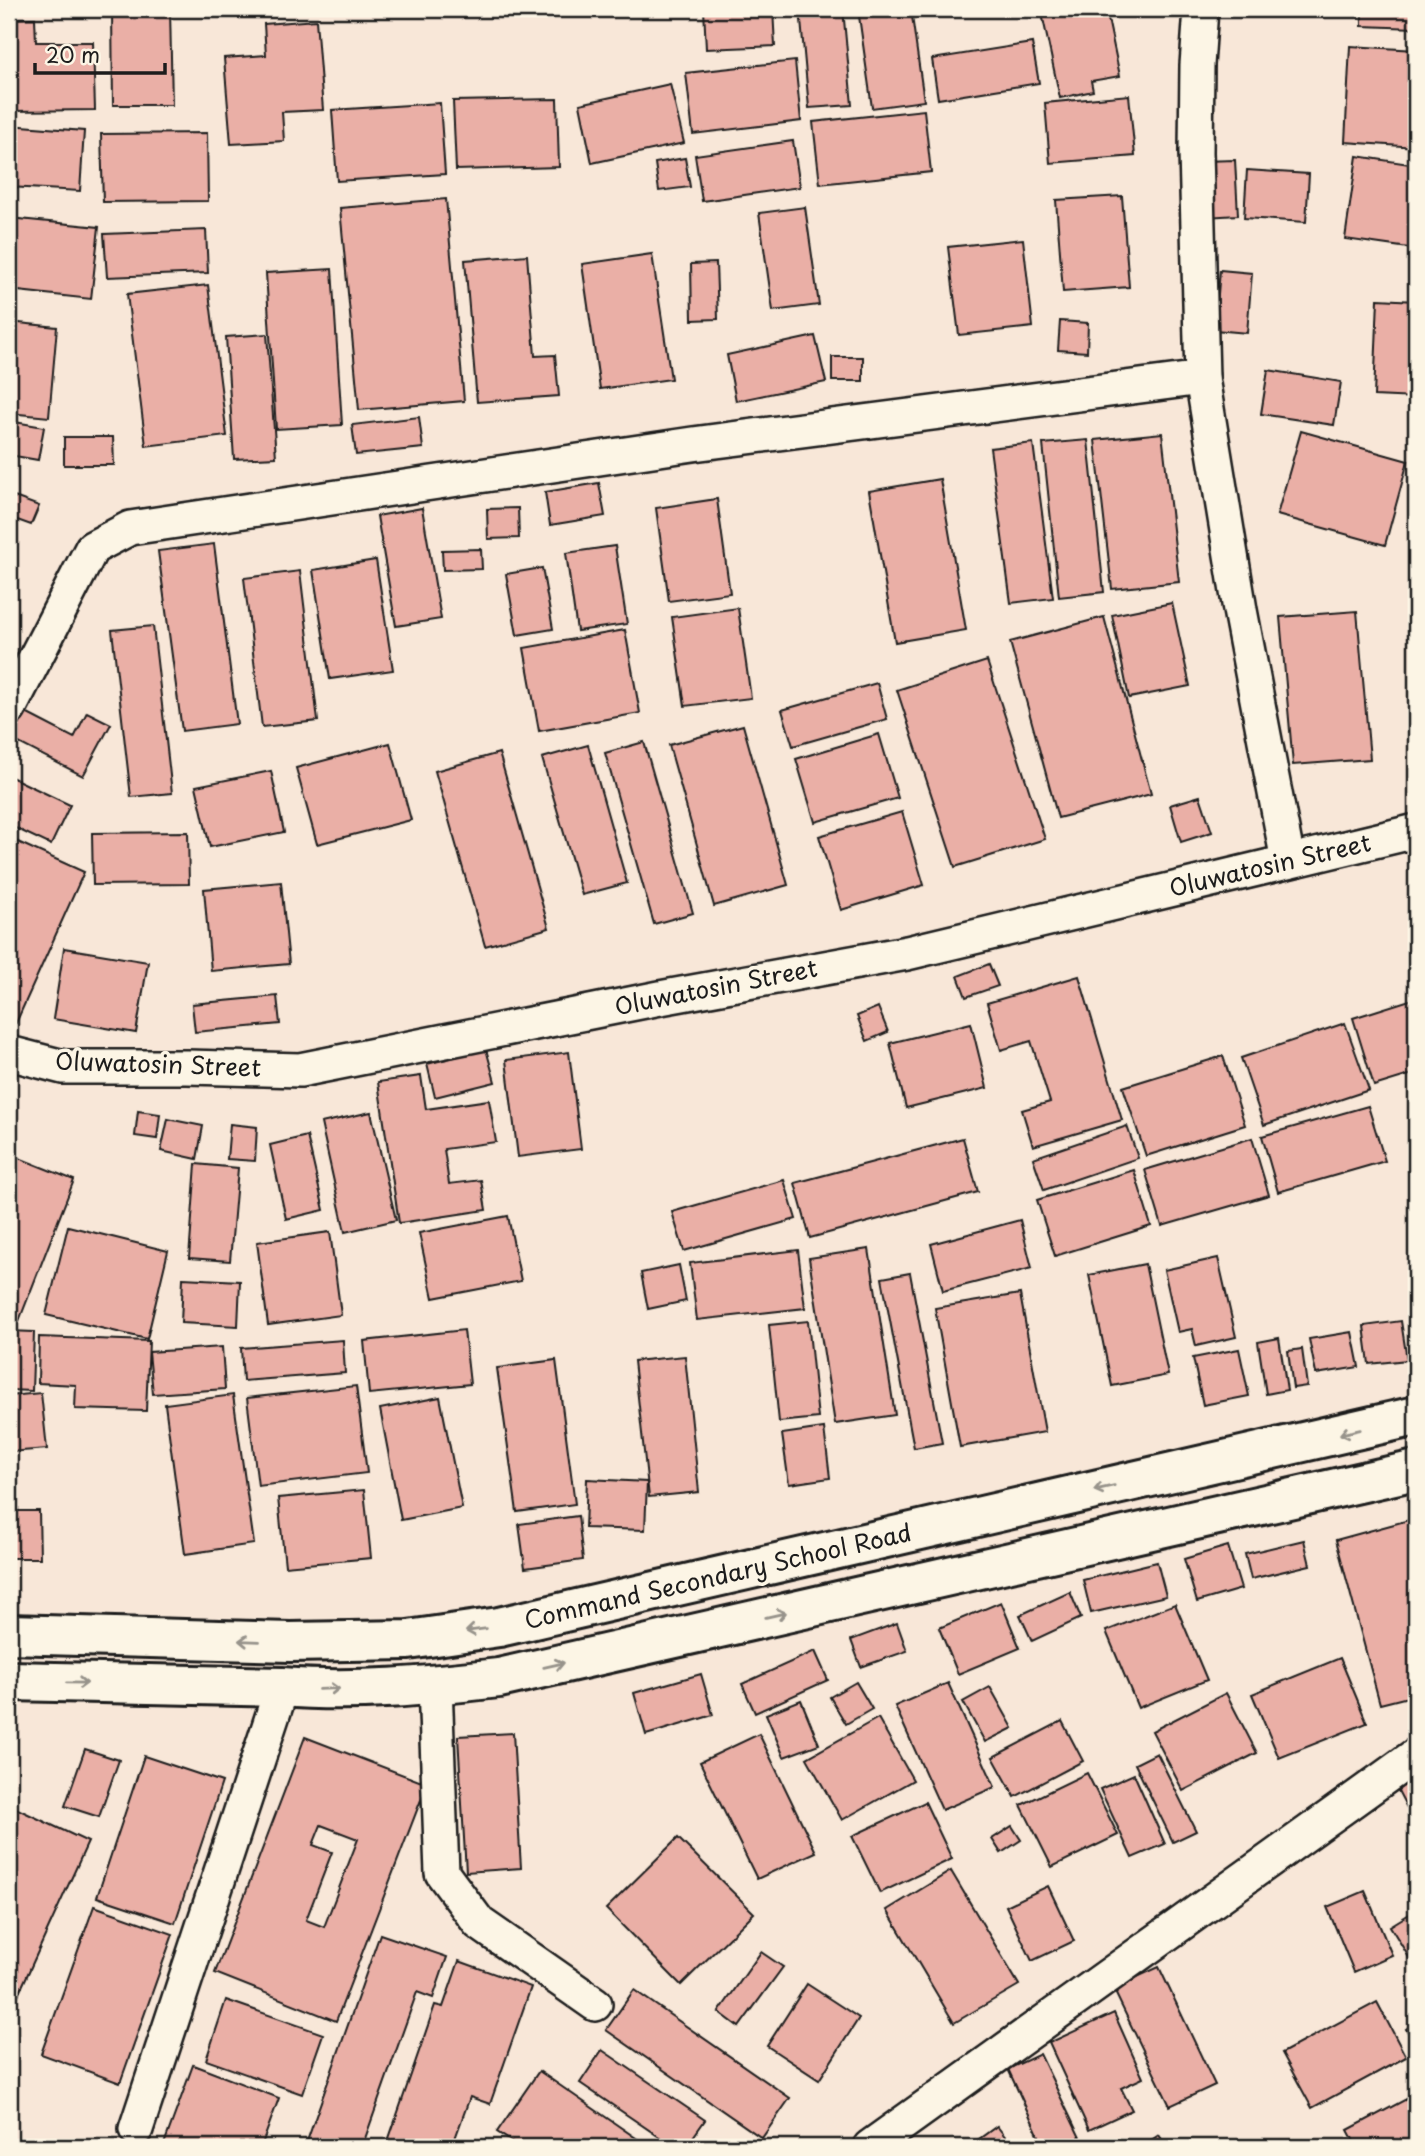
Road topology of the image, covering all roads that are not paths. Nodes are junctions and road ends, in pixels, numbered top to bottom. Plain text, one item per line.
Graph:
1 (1201, 9) edge
2 (1202, 378) junction
3 (9, 709) edge
4 (1416, 831) edge
5 (1288, 860) junction
6 (9, 1053) edge
7 (1416, 1416) edge
8 (1416, 1470) edge
9 (1162, 1475) junction
10 (1175, 1524) junction
11 (9, 1634) edge
12 (9, 1681) edge
13 (435, 1685) junction
14 (282, 1687) junction
15 (1416, 1755) edge
16 (595, 2004) dead end
17 (136, 2129) dead end
18 (870, 2147) edge

1 - 2 street
2 - 3 street
2 - 5 street
4 - 5 street, Oluwatosin Street
5 - 6 street, Oluwatosin Street
7 -> 9 main road, Command Secondary School Road
8 - 10 main road, Command Secondary School Road
9 - 10 main road
9 -> 11 main road, Command Secondary School Road
13 -> 10 main road, Command Secondary School Road
12 -> 14 main road, Command Secondary School Road
14 -> 13 main road, Command Secondary School Road
13 - 16 street
14 - 17 street
15 - 18 street

